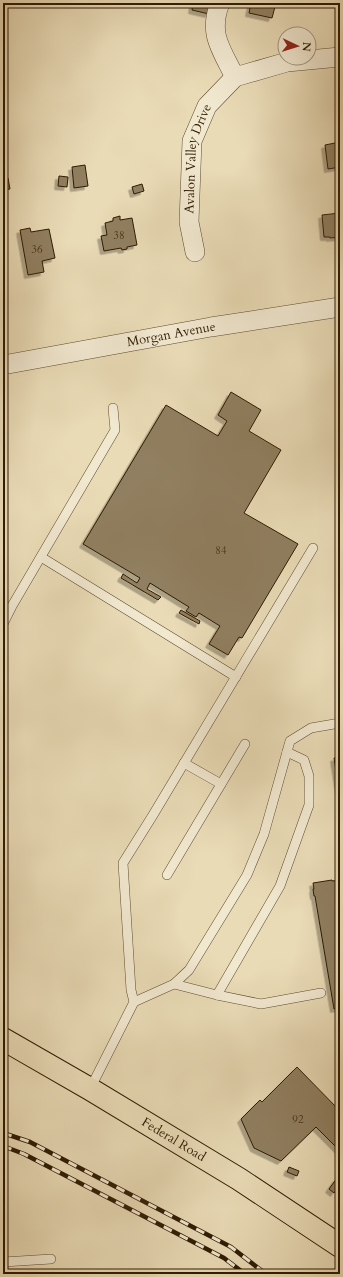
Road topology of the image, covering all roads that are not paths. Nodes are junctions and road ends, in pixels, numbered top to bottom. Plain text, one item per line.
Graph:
1 (220, 3) edge
2 (340, 57) edge
3 (234, 77) junction
4 (195, 252) dead end
5 (340, 307) edge
6 (3, 365) edge
7 (113, 408) dead end
8 (313, 548) dead end
9 (41, 557) junction
10 (3, 624) edge
11 (236, 677) junction
12 (340, 723) edge
13 (245, 744) dead end
14 (287, 752) junction
15 (184, 763) junction
16 (221, 784) junction
17 (167, 875) dead end
18 (174, 984) junction
19 (321, 993) dead end
20 (217, 996) junction
21 (134, 1002) junction
22 (3, 1039) edge
23 (90, 1089) junction
24 (340, 1246) edge
25 (51, 1259) dead end
26 (3, 1262) edge

1 - 3 street
2 - 3 street
3 - 4 street, Avalon Valley Drive
5 - 6 street, Morgan Avenue
7 - 9 lane
8 - 11 lane
9 - 10 lane
9 - 11 lane
11 - 15 lane
12 - 14 lane
13 - 16 lane
14 - 18 lane
14 - 20 lane
15 - 16 lane
15 - 21 lane
16 - 17 lane
18 - 20 lane
18 - 21 lane
19 - 20 lane
21 - 23 lane
22 - 23 main road, Federal Road
23 - 24 main road, Federal Road
25 - 26 lane

